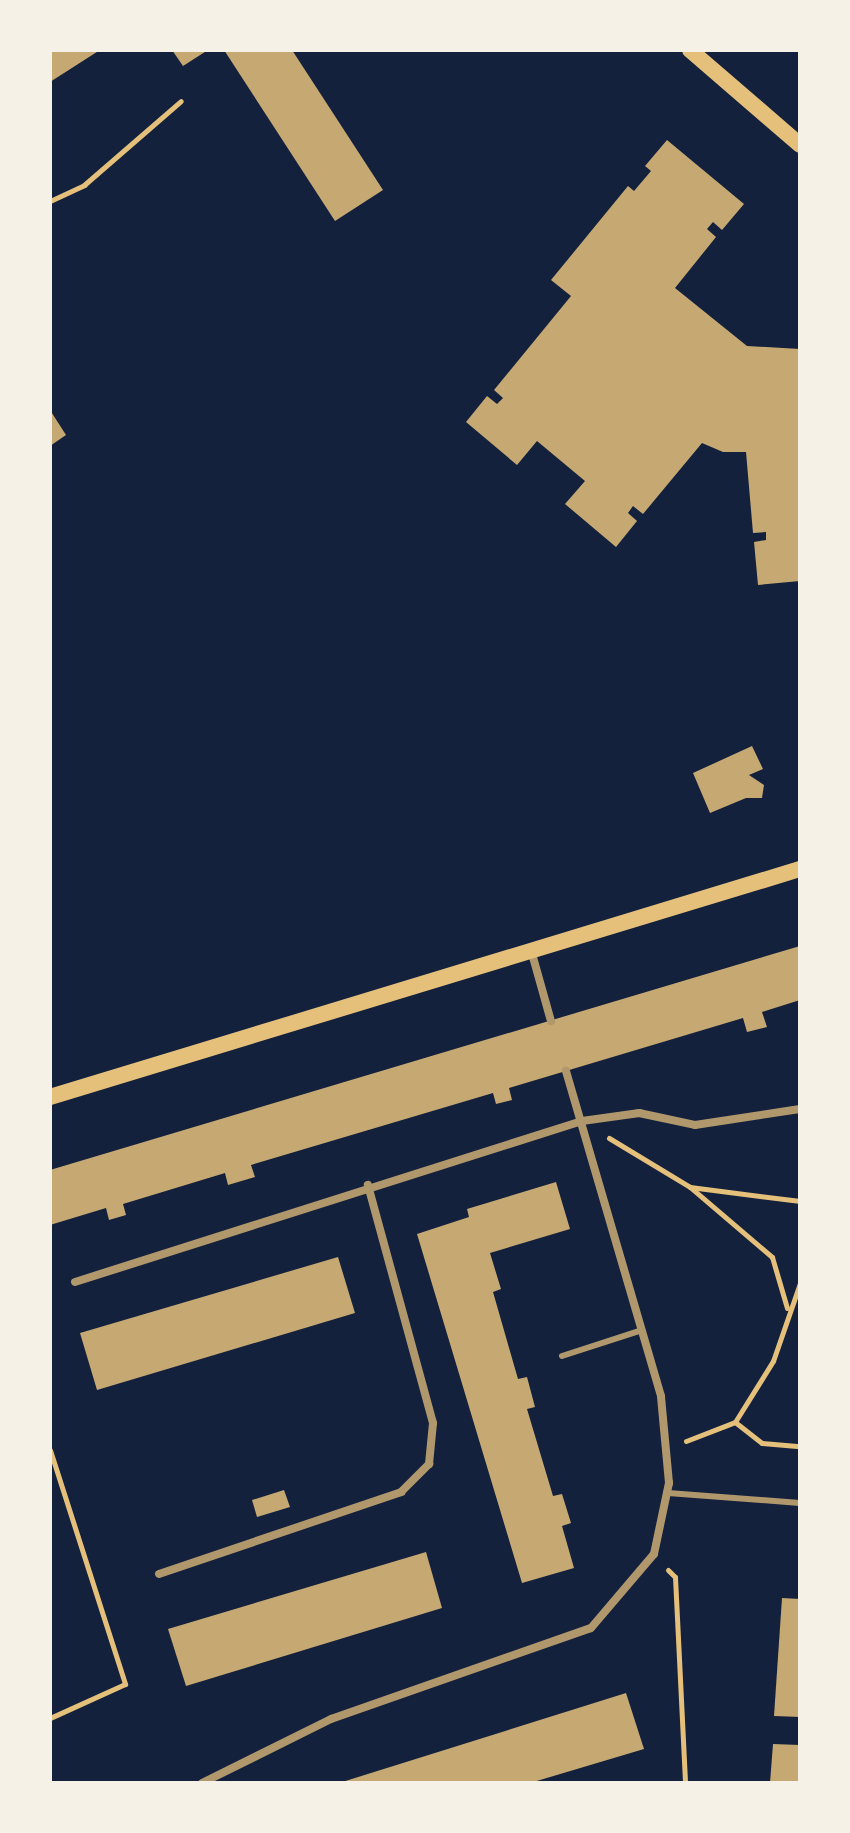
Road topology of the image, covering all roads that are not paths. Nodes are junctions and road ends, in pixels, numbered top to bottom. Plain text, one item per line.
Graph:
1 (689, 51) edge
2 (800, 145) edge
3 (800, 869) edge
4 (531, 950) junction
5 (551, 1021) dead end
6 (566, 1071) dead end
7 (50, 1097) edge
8 (800, 1109) edge
9 (582, 1121) junction
10 (368, 1185) junction
11 (75, 1282) dead end
12 (642, 1330) junction
13 (562, 1356) dead end
14 (668, 1493) junction
15 (800, 1503) edge
16 (159, 1574) dead end
17 (202, 1783) edge

1 - 2 main road
3 - 4 main road
4 - 5 street
4 - 7 main road
6 - 9 street
8 - 9 street
9 - 10 street
9 - 12 street
10 - 11 street
10 - 16 street
12 - 13 lane
12 - 14 street
14 - 15 lane
14 - 17 street

